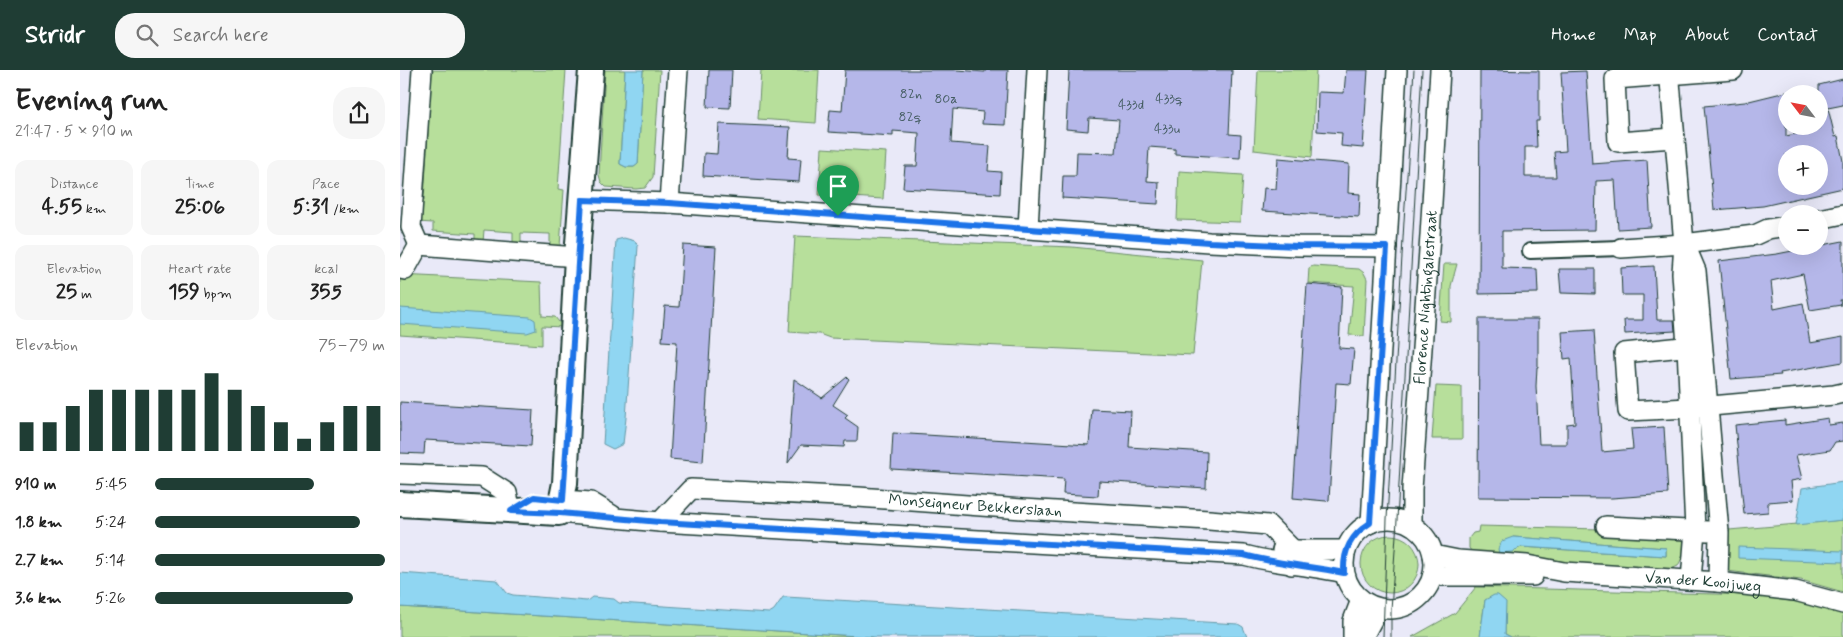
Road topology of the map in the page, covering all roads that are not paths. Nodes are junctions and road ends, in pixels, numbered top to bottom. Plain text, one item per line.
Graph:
1 (422, 70) edge
2 (591, 70) edge
3 (678, 70) edge
4 (1037, 70) edge
5 (1397, 70) edge
6 (1440, 70) edge
7 (1733, 70) edge
8 (1669, 73) edge
9 (1674, 138) junction
10 (582, 200) junction
11 (669, 203) junction
12 (1843, 214) edge
13 (1828, 217) edge
14 (1778, 227) edge
15 (1028, 228) junction
16 (1684, 244) junction
17 (419, 245) junction
18 (1387, 247) junction
19 (1621, 248) joint
20 (1530, 251) dead end
21 (578, 257) junction
22 (400, 269) edge
23 (1694, 346) junction
24 (1843, 392) edge
25 (1708, 406) junction
26 (1689, 408) junction
27 (400, 474) edge
28 (400, 504) edge
29 (561, 506) junction
30 (511, 511) junction
31 (660, 522) junction
32 (1370, 523) junction
33 (1412, 525) junction
34 (1606, 526) dead end
35 (1695, 530) junction
36 (1719, 532) junction
37 (1346, 550) junction
38 (1433, 556) junction
39 (1293, 557) junction
40 (1564, 572) junction
41 (1344, 573) junction
42 (1433, 576) junction
43 (1691, 580) junction
44 (1718, 582) junction
45 (1361, 600) junction
46 (1843, 604) edge
47 (1378, 609) junction
48 (1353, 637) edge
49 (1363, 637) edge

1 - 17 street
2 - 10 street
3 - 11 street
4 - 15 street
5 - 18 street
6 - 33 street, Florence Nightingalestraat
7 - 8 street
8 - 9 street
8 - 9 street
9 - 16 street
10 - 11 street
10 - 21 street
11 - 15 street
12 - 13 street
14 - 16 street
15 - 18 street
16 - 19 street
16 - 23 street
17 - 21 street
17 - 22 street
18 - 32 street
19 - 20 street
21 - 29 street
23 - 25 street
23 - 26 street
23 - 26 street
24 - 25 street
25 - 26 street
25 - 36 street
26 - 35 street
27 - 30 street
28 - 30 street, Monseigneur Bekkerslaan
29 - 30 street, Monseigneur Bekkerslaan
29 - 31 street, Monseigneur Bekkerslaan
31 - 39 street, Monseigneur Bekkerslaan
31 - 39 street, Monseigneur Bekkerslaan
32 - 33 street
32 - 37 street
33 - 38 street
34 - 35 street
35 - 36 street
35 - 43 street
36 - 44 street
37 - 39 street, Monseigneur Bekkerslaan
37 - 41 street
38 - 40 street, Van der Kooijweg
38 - 42 street
39 - 41 street, Monseigneur Bekkerslaan
40 - 42 street, Van der Kooijweg
40 - 43 street, Van der Kooijweg
41 - 45 street
42 - 47 street
43 - 44 street, Van der Kooijweg
44 - 46 street, Van der Kooijweg
45 - 47 street
45 - 48 street
47 - 49 street

